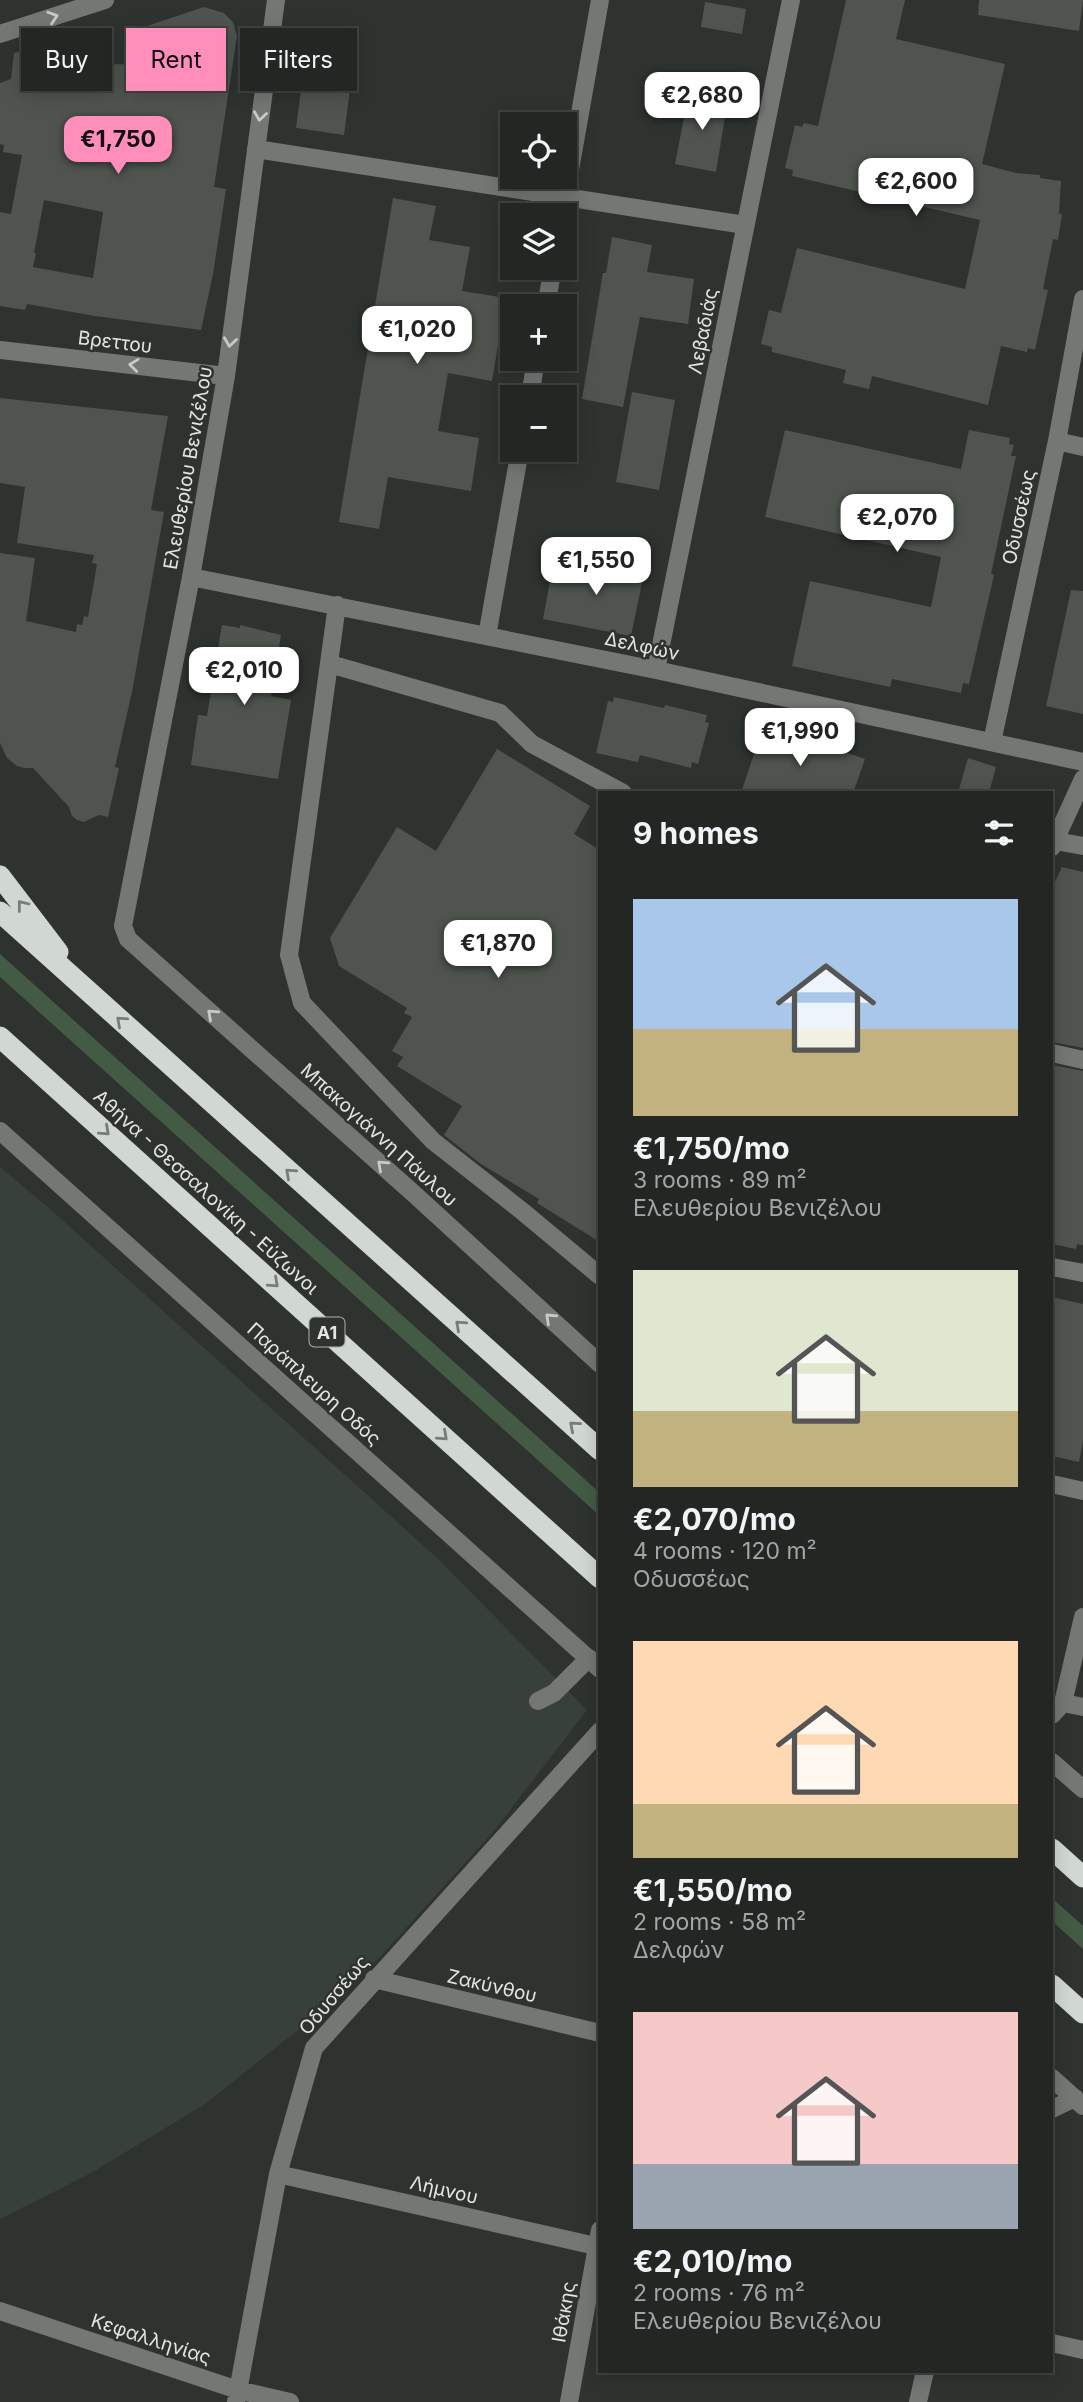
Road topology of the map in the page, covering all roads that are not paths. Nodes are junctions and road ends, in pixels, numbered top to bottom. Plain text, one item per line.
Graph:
1 (105, 0) edge
2 (276, 0) edge
3 (600, 0) edge
4 (790, 0) edge
5 (0, 34) edge
6 (256, 149) junction
7 (548, 203) edge
8 (565, 203) edge
9 (577, 207) edge
10 (745, 225) junction
11 (1083, 299) edge
12 (0, 350) edge
13 (226, 376) junction
14 (1057, 441) junction
15 (1083, 447) edge
16 (518, 462) edge
17 (191, 577) junction
18 (337, 605) junction
19 (487, 636) junction
20 (330, 664) junction
21 (656, 670) junction
22 (992, 742) junction
23 (1083, 762) edge
24 (1083, 779) edge
25 (619, 791) edge
26 (1054, 844) edge
27 (1083, 846) edge
28 (0, 876) edge
29 (0, 912) edge
30 (128, 939) joint
31 (94, 998) junction
32 (0, 1037) edge
33 (0, 1048) edge
34 (1053, 1053) edge
35 (1083, 1060) edge
36 (55, 1085) junction
37 (0, 1131) edge
38 (1053, 1267) edge
39 (1083, 1273) edge
40 (598, 1274) edge
41 (598, 1362) edge
42 (598, 1448) edge
43 (1053, 1484) edge
44 (1083, 1490) edge
45 (598, 1576) edge
46 (1083, 1617) edge
47 (594, 1664) edge
48 (538, 1701) dead end
49 (1083, 1707) edge
50 (1057, 1709) edge
51 (598, 1733) edge
52 (1053, 1763) edge
53 (1083, 1789) edge
54 (1053, 1850) edge
55 (1083, 1877) edge
56 (374, 1979) junction
57 (1053, 1986) edge
58 (1083, 2013) edge
59 (598, 2033) edge
60 (1053, 2079) edge
61 (1079, 2102) edge
62 (1053, 2109) edge
63 (278, 2174) junction
64 (598, 2242) edge
65 (598, 2247) edge
66 (0, 2311) edge
67 (1053, 2343) edge
68 (1083, 2350) edge
69 (925, 2373) edge
70 (237, 2396) edge
71 (290, 2402) edge
72 (569, 2402) edge
73 (918, 2402) edge

5 -> 1 street
2 -> 6 street, Ελευθερίου Βενιζέλου
3 - 8 street
4 - 10 street, Λεβαδιάς
6 - 7 street
6 -> 13 street, Ελευθερίου Βενιζέλου
9 - 10 street
10 - 21 street, Λεβαδιάς
11 - 14 street, Οδυσσέως
13 -> 12 street, Βρεττου
13 - 17 street, Ελευθερίου Βενιζέλου
14 - 15 street
14 - 22 street, Οδυσσέως
16 - 19 street
17 - 18 street, Δελφών
17 - 30 street, Ελευθερίου Βενιζέλου
18 - 19 street, Δελφών
18 - 20 street
19 - 21 street, Δελφών
20 - 25 street
20 - 40 street
21 - 22 street, Δελφών
22 - 23 street, Δελφών
24 - 26 street
26 - 27 street
31 -> 28 highway
29 - 31 highway
41 -> 30 street, Μπακογιάννη Πάυλου
42 -> 31 highway
32 - 36 highway, Αθήνα - Θεσσαλονίκη - Εύζωνοι / Α1
33 - 36 highway
34 - 35 street
36 -> 45 highway, Αθήνα - Θεσσαλονίκη - Εύζωνοι / Α1
37 - 47 street, Παράπλευρη Οδός
38 - 39 street
43 - 44 street
46 - 50 street
47 - 48 street
49 - 50 street
51 - 56 street, Οδυσσέως
52 - 53 street
54 - 55 highway
56 - 59 street, Ζακύνθου
56 - 63 street, Οδυσσέως
57 - 58 highway
60 - 61 street
61 - 62 street
63 - 64 street, Λήμνου
63 - 70 street, Οδυσσέως
65 - 72 street, Ιθάκης
66 - 70 street, Κεφαλληνίας
67 - 68 street
69 - 73 street
70 - 71 street, Κεφαλληνίας

